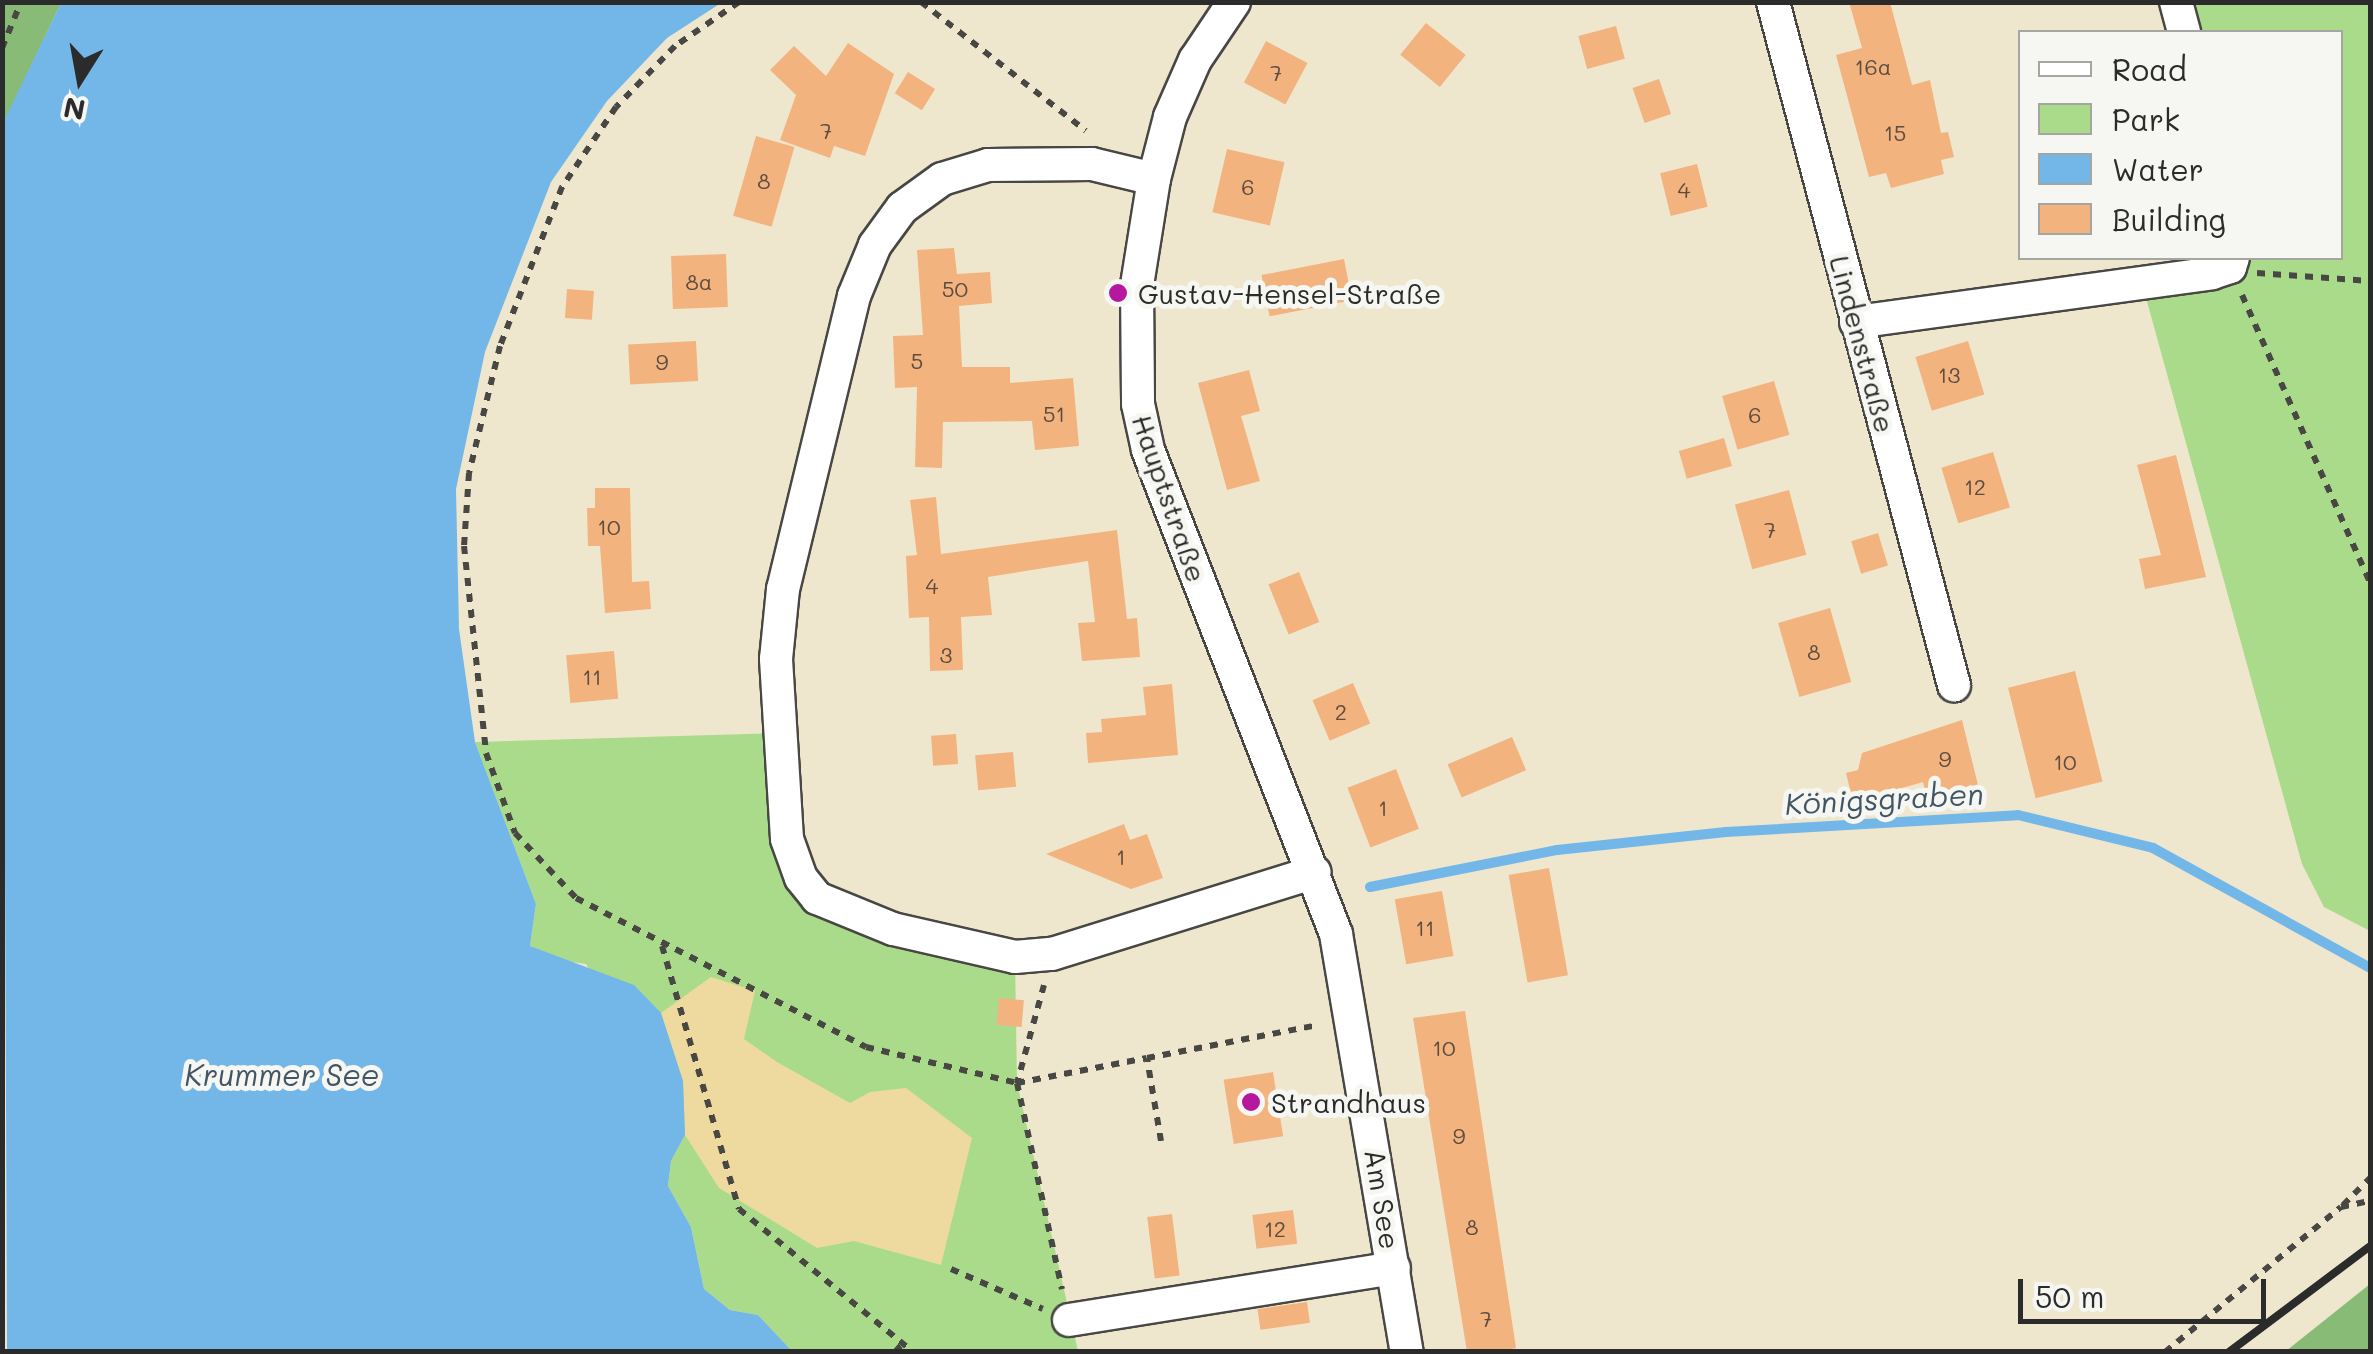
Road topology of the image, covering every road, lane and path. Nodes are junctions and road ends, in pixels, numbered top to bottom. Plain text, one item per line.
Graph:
1 (21, 2) edge
2 (739, 2) edge
3 (922, 2) edge
4 (1234, 2) edge
5 (1774, 2) edge
6 (2176, 2) edge
7 (2183, 30) edge
8 (2, 48) edge
9 (1121, 171) junction
10 (1154, 179) junction
11 (2231, 262) edge
12 (2370, 282) edge
13 (1856, 322) junction
14 (2370, 583) edge
15 (1954, 684) dead end
16 (1316, 872) junction
17 (662, 945) junction
18 (1052, 954) junction
19 (1355, 1018) junction
20 (1147, 1058) junction
21 (1017, 1083) junction
22 (1161, 1142) dead end
23 (2370, 1178) edge
24 (2370, 1201) edge
25 (2341, 1208) junction
26 (1394, 1268) junction
27 (952, 1269) dead end
28 (1069, 1320) junction
29 (903, 1343) junction
30 (895, 1352) edge
31 (913, 1352) edge
32 (1407, 1352) edge
33 (2165, 1352) edge

1 - 8 path
2 - 17 path
3 - 9 path
4 - 10 street, Hauptstraße
5 - 13 street, Lindenstraße
6 - 7 street
9 - 10 street
9 - 18 street
10 - 16 street, Hauptstraße
11 - 12 path
11 - 13 street
11 - 14 path
13 - 15 street, Lindenstraße
16 - 18 street
16 - 19 street, Am See
17 - 21 path
17 - 29 path
18 - 21 path
19 - 20 path
19 - 26 street, Am See
20 - 21 path
20 - 22 path
21 - 28 path
23 - 25 path
24 - 25 path
25 - 33 path
26 - 28 street
26 - 32 street, Am See
27 - 28 path
29 - 30 path
29 - 31 path

